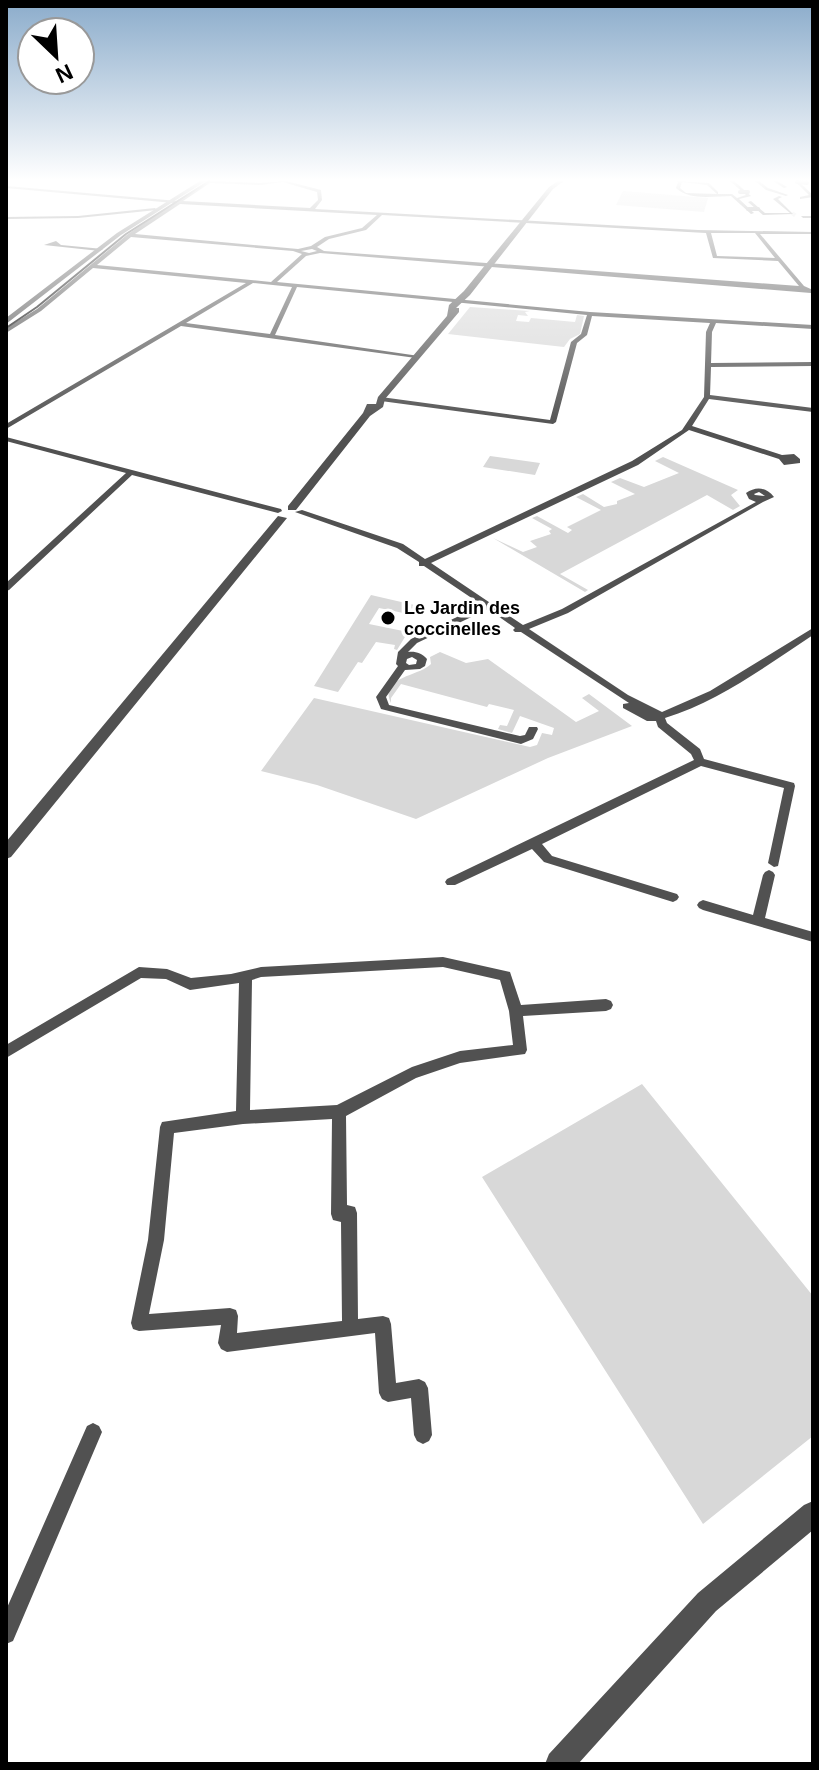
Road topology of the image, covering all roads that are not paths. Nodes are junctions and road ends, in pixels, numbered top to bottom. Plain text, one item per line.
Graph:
1 (81, 264) edge
2 (94, 264) edge
3 (295, 264) edge
4 (442, 264) edge
5 (492, 264) edge
6 (782, 264) edge
7 (91, 266) junction
8 (488, 268) junction
9 (251, 282) junction
10 (272, 284) junction
11 (295, 287) junction
12 (806, 289) edge
13 (813, 301) edge
14 (460, 303) junction
15 (590, 314) junction
16 (6, 322) edge
17 (703, 322) junction
18 (713, 323) junction
19 (180, 324) junction
20 (813, 327) edge
21 (6, 331) edge
22 (709, 332) junction
23 (272, 336) junction
24 (416, 356) junction
25 (710, 363) junction
26 (813, 364) edge
27 (381, 399) junction
28 (706, 399) junction
29 (813, 410) edge
30 (6, 427) edge
31 (686, 429) junction
32 (6, 439) edge
33 (782, 457) dead end
34 (131, 472) junction
35 (760, 500) dead end
36 (289, 513) junction
37 (422, 564) junction
38 (6, 588) edge
39 (486, 607) junction
40 (565, 611) junction
41 (813, 631) edge
42 (525, 633) junction
43 (423, 638) junction
44 (402, 662) junction
45 (659, 716) junction
46 (533, 729) dead end
47 (700, 762) junction
48 (534, 843) junction
49 (6, 853) edge
50 (451, 882) dead end
51 (673, 897) dead end
52 (703, 905) dead end
53 (758, 921) junction
54 (813, 937) edge
55 (246, 977) junction
56 (606, 1005) dead end
57 (516, 1011) junction
58 (6, 1052) edge
59 (339, 1112) junction
60 (243, 1117) junction
61 (350, 1328) junction
62 (93, 1432) dead end
63 (423, 1435) dead end
64 (813, 1514) edge
65 (6, 1634) edge
66 (559, 1764) edge

1 - 16 street
2 - 7 street
3 - 10 street
4 - 8 street
5 - 8 street
6 - 12 street
7 - 9 street
7 - 21 street
8 - 12 street
8 - 14 street
9 - 10 street
9 - 19 street
10 - 11 street
11 - 14 street
11 - 23 street
12 - 13 street
14 - 15 street
14 - 24 street
15 - 17 street
15 - 27 street
17 - 18 street
17 - 22 street
18 - 20 street
18 - 22 street
19 - 23 street
19 - 30 street
22 - 25 street
23 - 24 street
24 - 27 street
25 - 26 street
25 - 28 street
27 - 36 street
28 - 29 street
28 - 31 street
31 - 33 street
31 - 37 street
32 - 34 street
34 - 36 street
34 - 38 street
35 - 40 street
36 - 37 street
36 - 49 street
37 - 39 street
39 - 42 street
39 - 43 street
40 - 42 street
40 - 42 street
41 - 45 street
42 - 45 street
43 - 44 street
43 - 44 street
44 - 46 street
45 - 47 street
47 - 48 street
47 - 53 street
48 - 50 street
48 - 51 street
52 - 53 street
53 - 54 street
55 - 57 street
55 - 58 street
55 - 60 street
56 - 57 street
57 - 59 street
59 - 60 street
59 - 61 street
60 - 61 street
61 - 63 street
62 - 65 street
64 - 66 street

